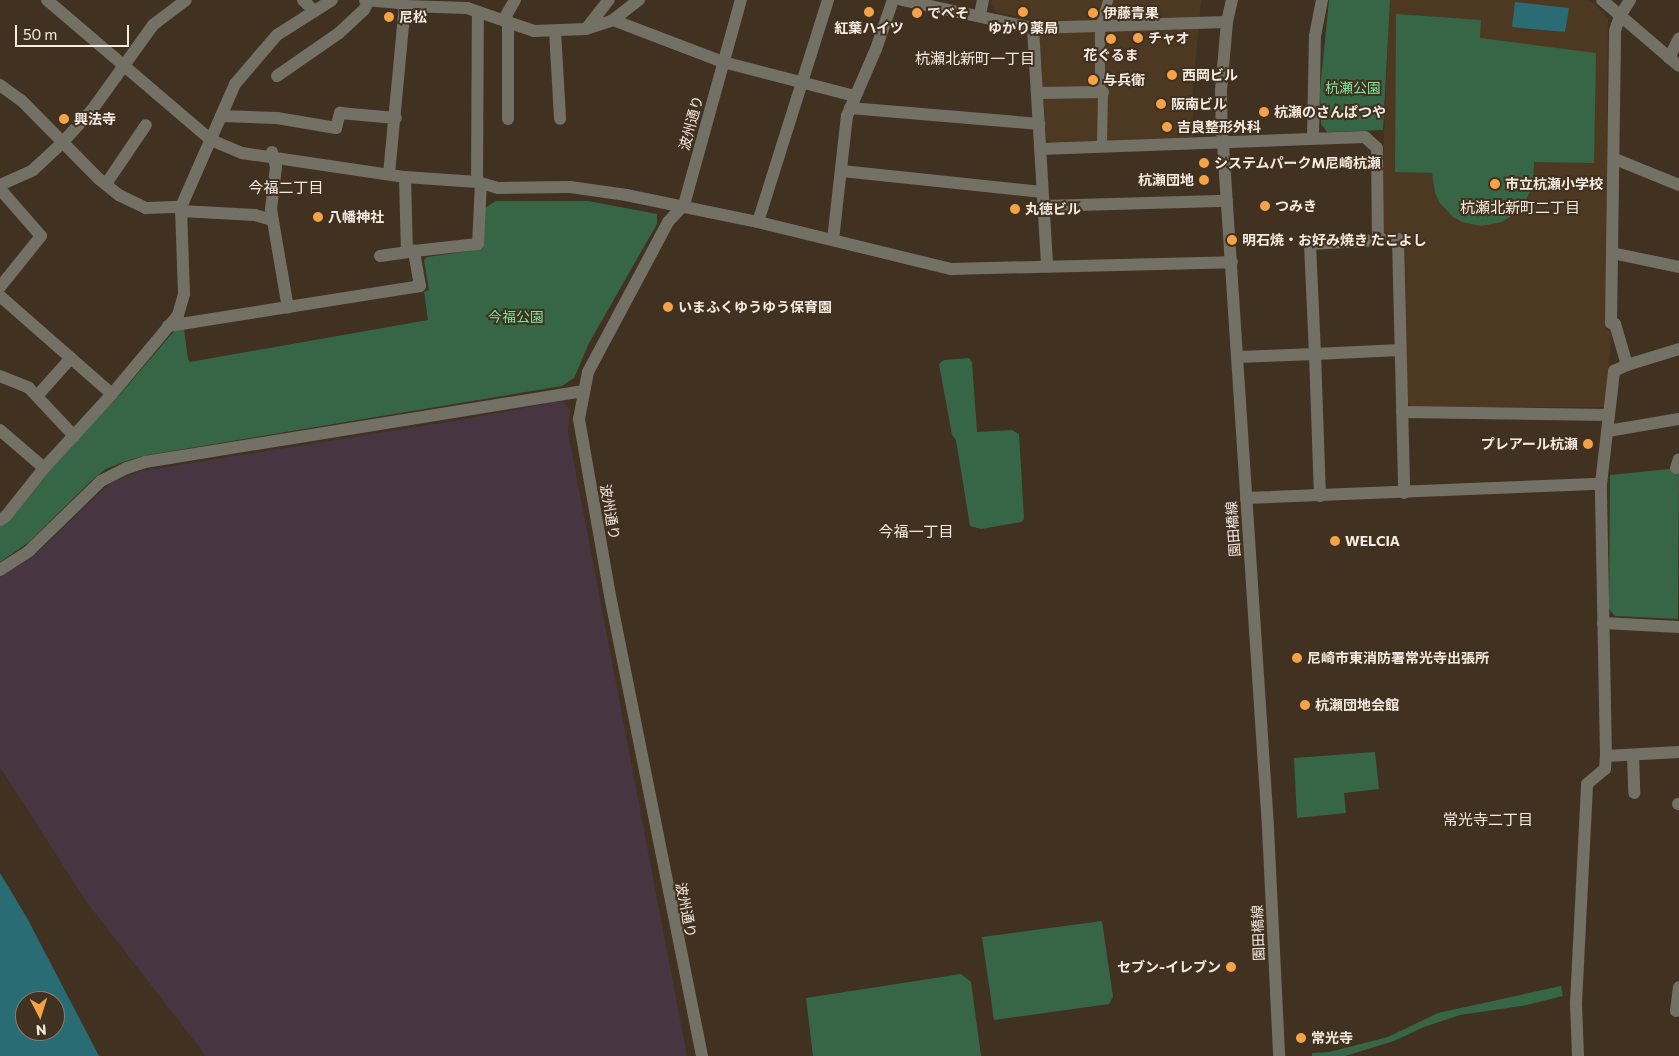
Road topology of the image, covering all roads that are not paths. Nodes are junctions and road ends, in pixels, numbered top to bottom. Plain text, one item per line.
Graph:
1 (47, 0) edge
2 (186, 0) edge
3 (303, 0) edge
4 (332, 0) edge
5 (514, 0) edge
6 (609, 0) edge
7 (639, 0) edge
8 (741, 0) edge
9 (828, 0) edge
10 (893, 0) edge
11 (902, 0) edge
12 (983, 0) edge
13 (1108, 0) edge
14 (1232, 0) edge
15 (1322, 0) edge
16 (1602, 0) edge
17 (1630, 0) edge
18 (366, 1) edge
19 (442, 3) edge
20 (405, 6) junction
21 (314, 11) junction
22 (478, 12) junction
23 (980, 15) junction
24 (1620, 16) junction
25 (506, 20) junction
26 (613, 20) junction
27 (1227, 22) junction
28 (1100, 27) junction
29 (1033, 28) junction
30 (586, 29) junction
31 (555, 31) junction
32 (1679, 38) edge
33 (723, 62) junction
34 (1674, 62) edge
35 (124, 65) junction
36 (277, 76) dead end
37 (801, 84) junction
38 (0, 85) edge
39 (1101, 92) junction
40 (1037, 93) junction
41 (852, 102) junction
42 (221, 116) junction
43 (396, 118) junction
44 (560, 118) dead end
45 (508, 120) dead end
46 (1039, 124) junction
47 (146, 125) dead end
48 (1313, 138) junction
49 (210, 140) junction
50 (63, 142) junction
51 (1223, 142) junction
52 (1040, 148) junction
53 (1102, 148) junction
54 (273, 156) junction
55 (1614, 159) junction
56 (842, 172) junction
57 (389, 174) junction
58 (405, 177) junction
59 (479, 183) junction
60 (106, 184) junction
61 (1679, 185) edge
62 (0, 187) edge
63 (1042, 192) junction
64 (1227, 201) junction
65 (684, 205) junction
66 (1043, 206) junction
67 (181, 209) junction
68 (272, 220) junction
69 (758, 222) junction
70 (833, 240) junction
71 (1378, 240) junction
72 (411, 252) junction
73 (1612, 253) junction
74 (380, 256) dead end
75 (1232, 262) junction
76 (1679, 266) edge
77 (1047, 267) junction
78 (0, 287) edge
79 (0, 296) edge
80 (288, 308) junction
81 (168, 326) junction
82 (1679, 349) edge
83 (1400, 350) junction
84 (1315, 354) junction
85 (1238, 357) junction
86 (71, 358) junction
87 (1627, 365) junction
88 (0, 376) edge
89 (583, 391) junction
90 (112, 394) junction
91 (37, 396) junction
92 (1402, 412) junction
93 (1610, 415) junction
94 (1679, 420) edge
95 (0, 430) edge
96 (1608, 431) junction
97 (74, 436) junction
98 (44, 468) junction
99 (1601, 484) junction
100 (1404, 493) junction
101 (1320, 496) junction
102 (1246, 498) junction
103 (2, 515) edge
104 (0, 570) edge
105 (1603, 623) junction
106 (1679, 627) edge
107 (1679, 752) edge
108 (1633, 755) junction
109 (1606, 756) junction
110 (1634, 793) dead end
111 (1679, 987) edge
112 (1677, 1008) edge
113 (702, 1056) edge
114 (1279, 1056) edge
115 (1578, 1056) edge

1 - 35 street
2 - 35 street
3 - 21 street
4 - 21 street
5 - 25 street
6 - 30 street
7 - 26 street
8 - 33 street, 波州通り
9 - 37 street
10 - 41 street
11 - 23 street
12 - 23 street
13 - 28 street
14 - 27 street, 園田橋線
15 - 48 street
16 - 24 street
17 - 24 street
18 - 20 street
18 - 36 street
19 - 20 street
19 - 22 street
20 - 43 street
21 - 42 street
22 - 25 street
22 - 59 street
23 - 29 street
24 - 34 street
24 - 55 street
25 - 31 street
25 - 45 street
26 - 30 street
26 - 33 street
27 - 28 street
27 - 51 street, 園田橋線
28 - 29 street
28 - 39 street
29 - 40 street
30 - 31 street
31 - 44 street
32 - 34 street
33 - 37 street
33 - 65 street, 波州通り
35 - 49 street
35 - 50 street
37 - 41 street
37 - 69 street
38 - 50 street
39 - 40 street
39 - 53 street
40 - 46 street
41 - 46 street
41 - 56 street
42 - 43 street
42 - 49 street
43 - 57 street
46 - 52 street
47 - 60 street
48 - 51 street
48 - 71 street
49 - 54 street
49 - 67 street
50 - 60 street
50 - 62 street
51 - 53 street
51 - 64 street, 園田橋線
52 - 53 street
52 - 63 street
54 - 57 street
54 - 68 street
55 - 61 street
55 - 73 street
56 - 63 street
56 - 70 street
57 - 58 street
58 - 59 street
58 - 72 street
59 - 65 street
59 - 72 street
60 - 67 street
62 - 78 street
63 - 66 street
64 - 66 street
64 - 75 street, 園田橋線
65 - 69 street
65 - 89 street, 波州通り
66 - 77 street
67 - 68 street
67 - 81 street
68 - 80 street
69 - 70 street
70 - 77 street
71 - 83 street
71 - 84 street
72 - 74 street
72 - 80 street
73 - 76 street
73 - 87 street
75 - 77 street
75 - 85 street, 園田橋線
79 - 86 street
80 - 81 street
81 - 90 street
82 - 87 street
83 - 84 street
83 - 92 street
84 - 85 street
84 - 101 street
85 - 102 street, 園田橋線
86 - 90 street
86 - 91 street
87 - 93 street
88 - 91 street
89 - 104 street
89 - 113 street, 波州通り
90 - 97 street
91 - 97 street
92 - 93 street
92 - 100 street
93 - 96 street
94 - 96 street
95 - 98 street
96 - 99 street
97 - 98 street
98 - 103 street
99 - 100 street
99 - 105 street
100 - 101 street
101 - 102 street
102 - 114 street, 園田橋線
105 - 106 street
105 - 109 street
107 - 108 street
108 - 109 street
108 - 110 street
109 - 115 street
111 - 112 street

